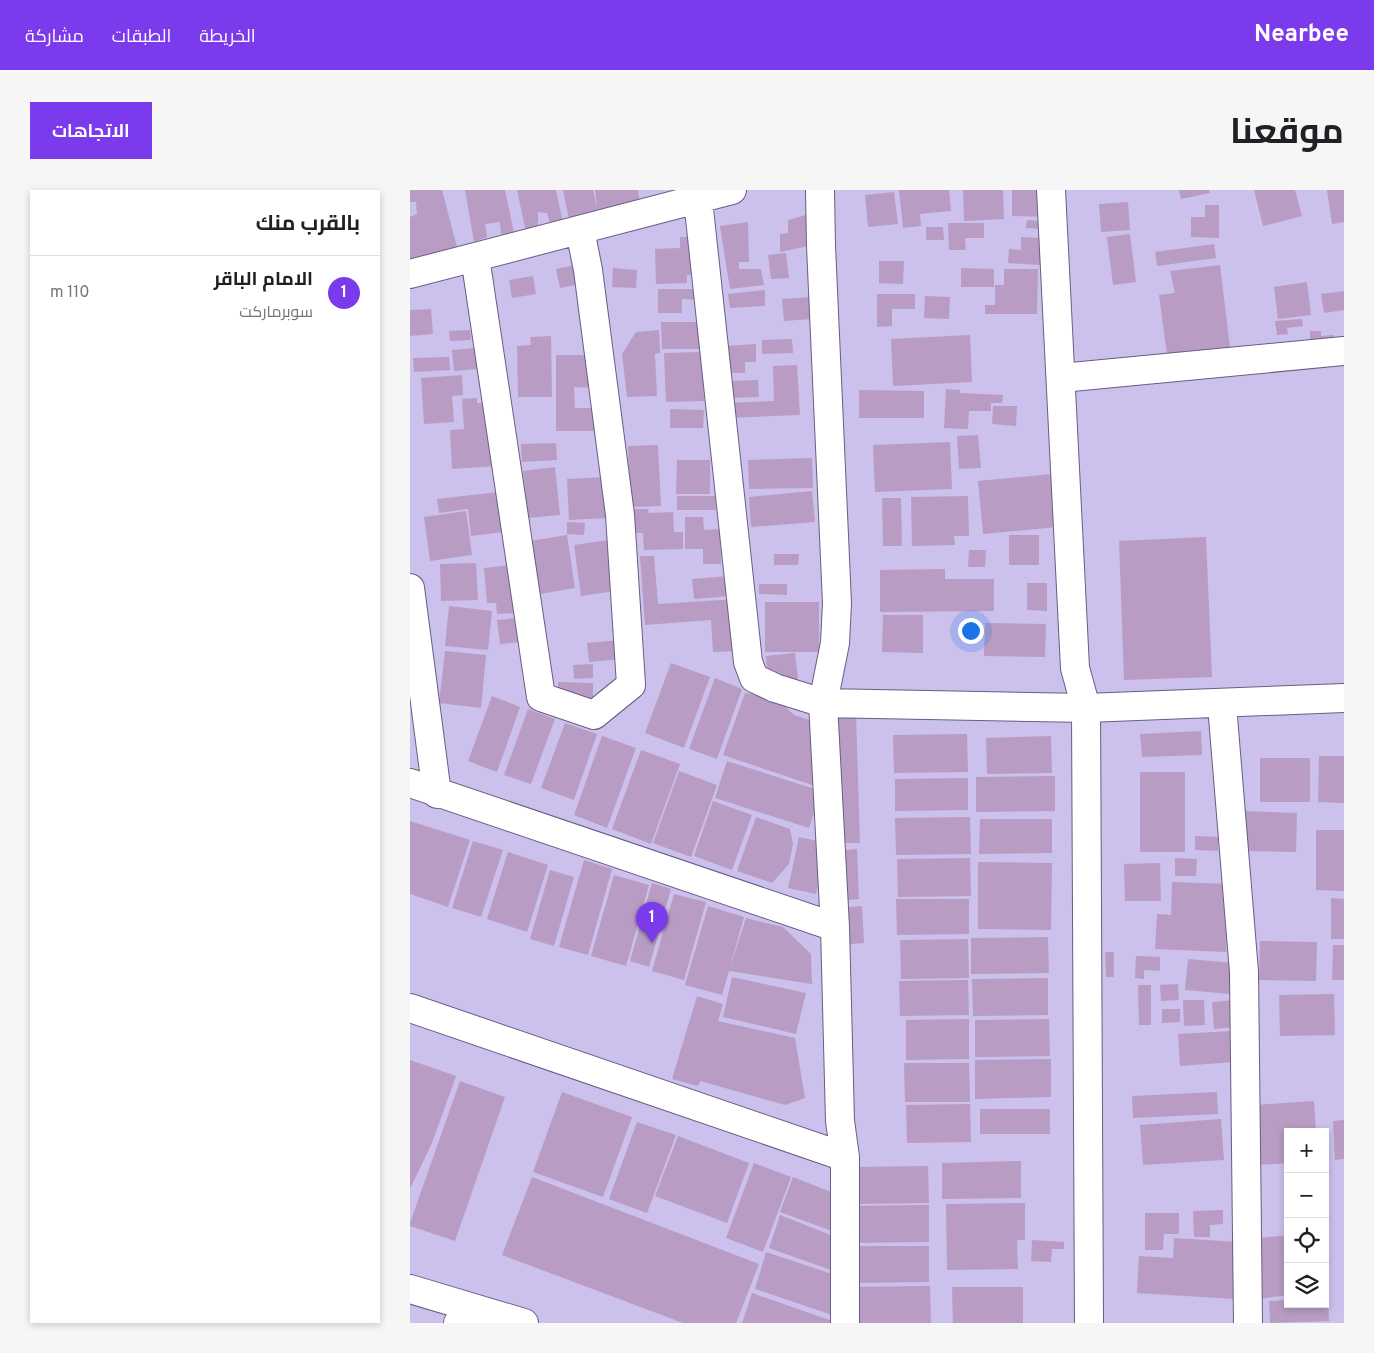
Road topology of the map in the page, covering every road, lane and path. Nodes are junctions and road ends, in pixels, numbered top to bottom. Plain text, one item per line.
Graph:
1 (732, 190) edge
2 (820, 190) edge
3 (1051, 190) edge
4 (698, 200) junction
5 (580, 230) junction
6 (475, 257) junction
7 (410, 274) edge
8 (1344, 351) edge
9 (1061, 378) junction
10 (410, 588) edge
11 (1344, 698) edge
12 (823, 703) junction
13 (1222, 705) junction
14 (1086, 708) junction
15 (410, 783) edge
16 (436, 794) junction
17 (835, 927) junction
18 (410, 1008) edge
19 (846, 1157) junction
20 (410, 1289) edge
21 (497, 1317) junction
22 (458, 1323) edge
23 (524, 1323) edge
24 (845, 1323) edge
25 (1089, 1323) edge
26 (1248, 1323) edge

1 - 4 street
2 - 12 street
3 - 9 street
4 - 5 street
4 - 12 street
5 - 6 street
5 - 6 street
6 - 7 street
8 - 9 street
9 - 14 street
10 - 16 street
11 - 13 street
12 - 14 street
12 - 17 street
13 - 14 street
13 - 26 street
14 - 25 street
15 - 16 street
16 - 17 street
17 - 19 street
18 - 19 street
19 - 24 street
20 - 21 street
21 - 22 street
21 - 23 street

